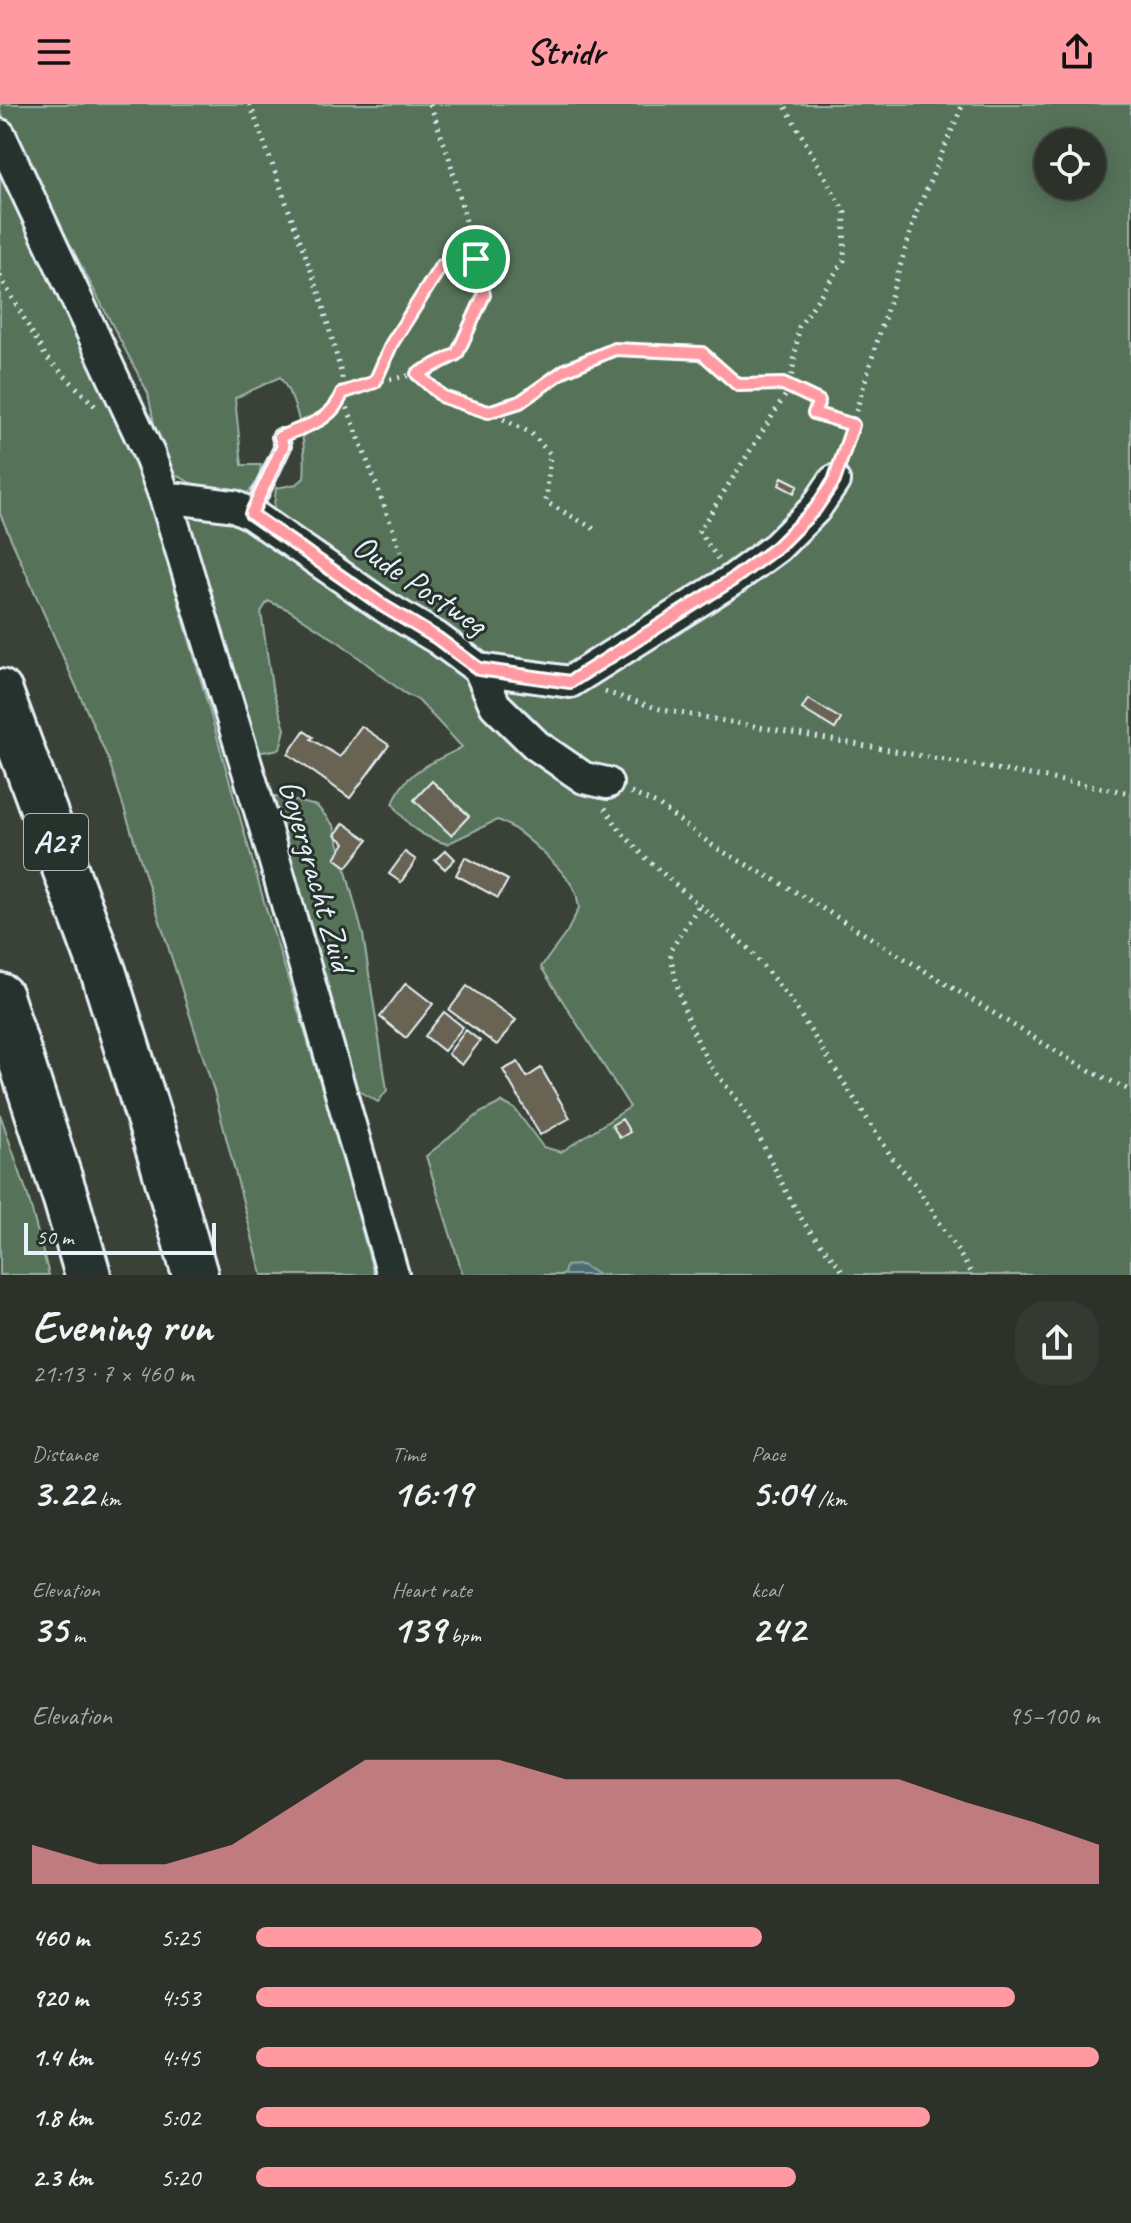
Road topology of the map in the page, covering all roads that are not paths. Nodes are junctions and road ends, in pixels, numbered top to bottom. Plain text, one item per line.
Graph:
1 (0, 135) edge
2 (280, 437) road end
3 (834, 481) road end
4 (165, 497) junction
5 (251, 514) junction
6 (479, 669) junction
7 (0, 692) edge
8 (596, 780) road end
9 (0, 996) edge
10 (88, 1275) edge
11 (195, 1275) edge
12 (393, 1275) edge

1 - 4 street
2 - 5 lane
3 - 6 street, Oude Postweg
4 - 5 street, Oude Postweg
4 - 12 street, Goyergracht Zuid
5 - 6 street, Oude Postweg
6 - 8 street
7 - 11 highway, A27
9 - 10 highway

